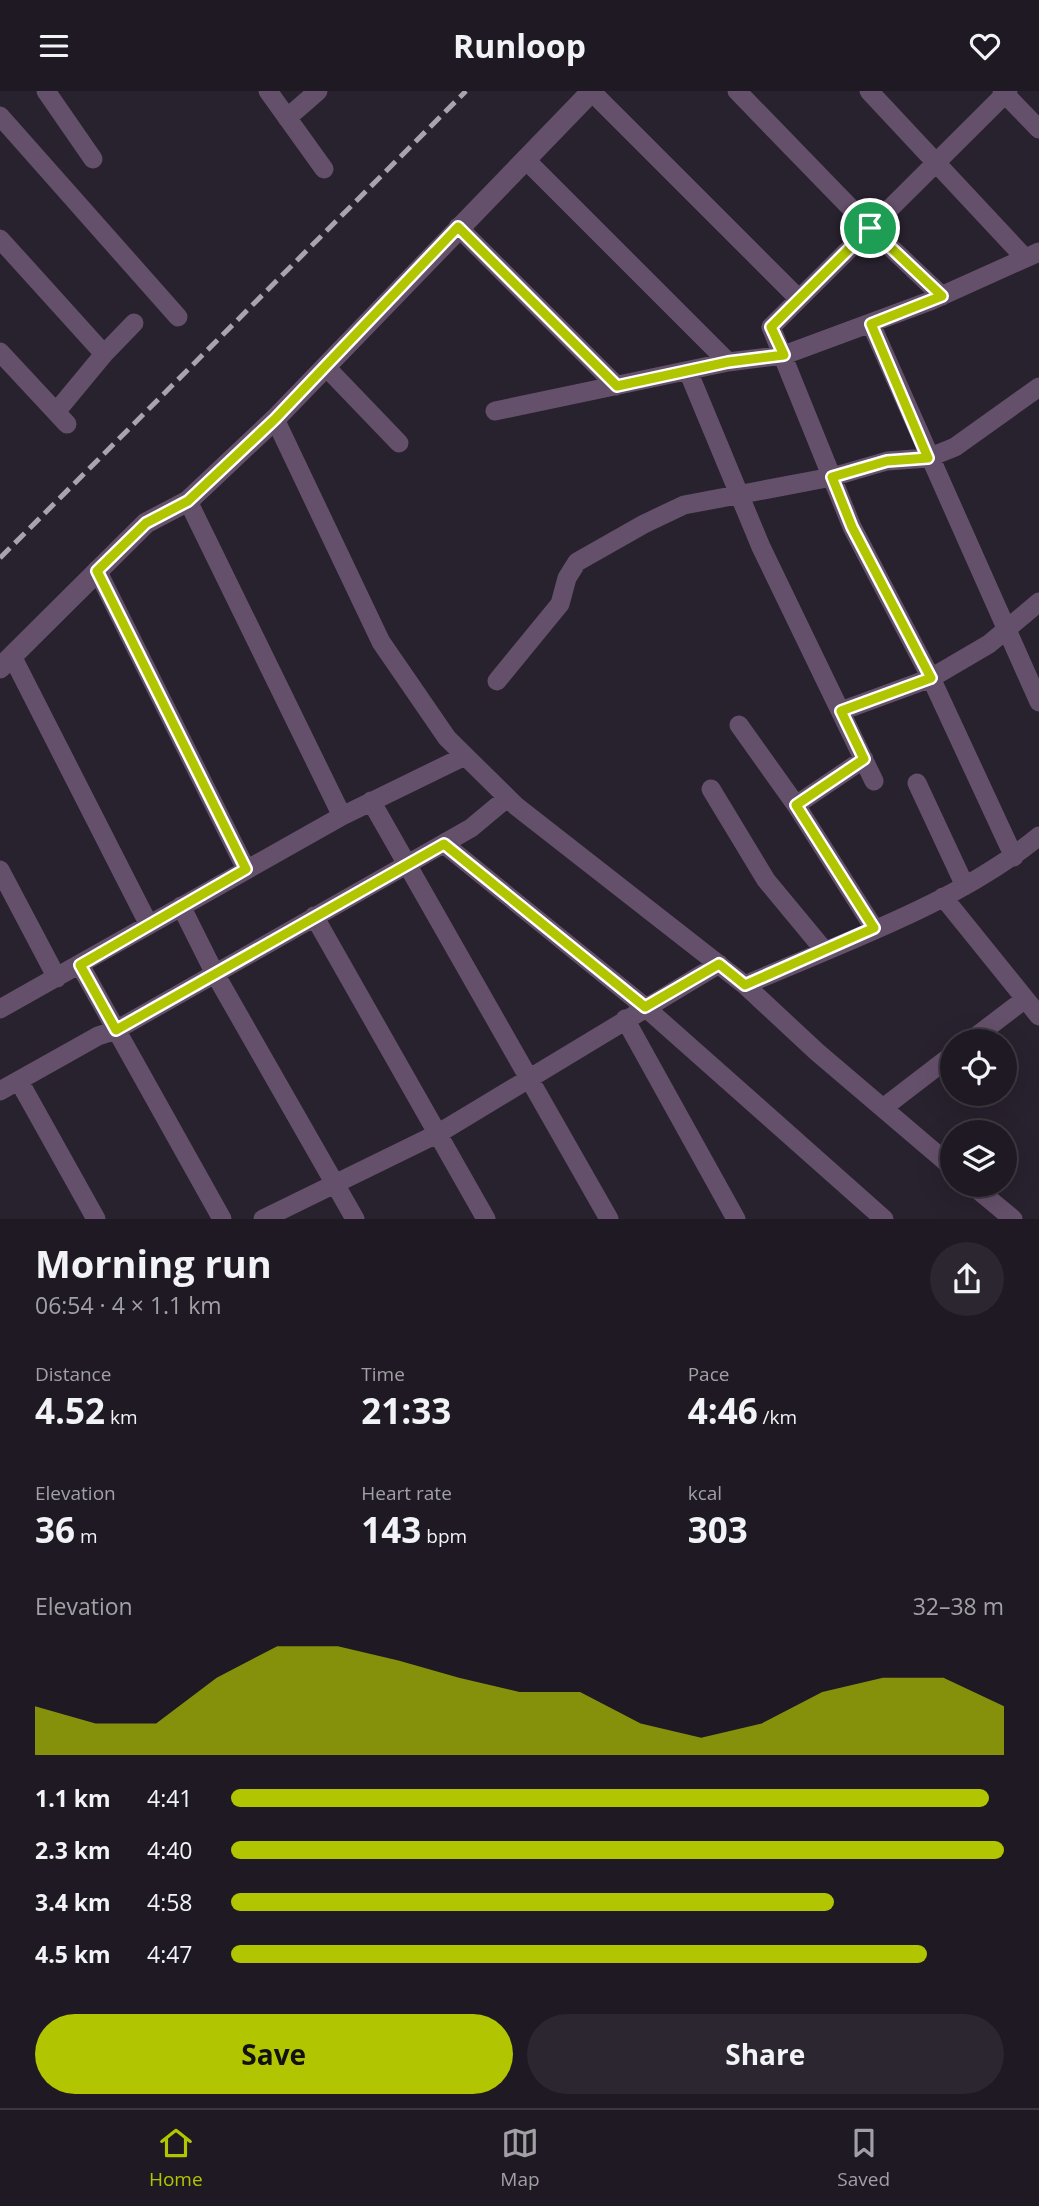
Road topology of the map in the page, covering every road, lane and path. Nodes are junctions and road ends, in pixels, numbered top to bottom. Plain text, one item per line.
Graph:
1 (46, 91) edge
2 (268, 91) edge
3 (318, 91) edge
4 (592, 91) edge
5 (737, 91) edge
6 (869, 91) edge
7 (1005, 92) edge
8 (0, 116) edge
9 (287, 118) junction
10 (1039, 129) edge
11 (93, 159) dead end
12 (525, 159) junction
13 (936, 163) junction
14 (324, 169) dead end
15 (458, 227) junction
16 (870, 228) junction
17 (0, 239) edge
18 (1032, 255) edge
19 (942, 296) junction
20 (799, 299) junction
21 (178, 317) dead end
22 (134, 323) dead end
23 (871, 324) junction
24 (0, 352) edge
25 (103, 353) junction
26 (784, 355) junction
27 (728, 362) junction
28 (325, 366) junction
29 (688, 371) junction
30 (617, 386) junction
31 (1039, 387) edge
32 (495, 411) dead end
33 (275, 419) junction
34 (399, 443) dead end
35 (928, 458) junction
36 (832, 477) junction
37 (738, 493) junction
38 (188, 501) junction
39 (97, 571) junction
40 (1039, 602) edge
41 (1006, 631) junction
42 (6, 662) edge
43 (931, 678) junction
44 (497, 681) dead end
45 (1039, 702) edge
46 (841, 711) junction
47 (739, 725) dead end
48 (464, 756) junction
49 (864, 759) junction
50 (874, 781) dead end
51 (917, 783) dead end
52 (711, 789) dead end
53 (507, 798) junction
54 (372, 801) junction
55 (796, 805) junction
56 (342, 816) junction
57 (444, 844) junction
58 (1030, 849) edge
59 (407, 865) junction
60 (246, 869) junction
61 (0, 870) edge
62 (965, 885) junction
63 (943, 898) junction
64 (181, 906) junction
65 (314, 916) junction
66 (149, 925) junction
67 (874, 928) junction
68 (824, 950) junction
69 (719, 964) junction
70 (80, 965) junction
71 (214, 972) junction
72 (57, 978) junction
73 (745, 985) junction
74 (1025, 999) junction
75 (645, 1007) junction
76 (0, 1009) edge
77 (1039, 1016) edge
78 (625, 1019) junction
79 (986, 1029) edge
80 (116, 1030) junction
81 (940, 1064) edge
82 (530, 1079) junction
83 (19, 1081) junction
84 (0, 1091) edge
85 (883, 1108) junction
86 (439, 1133) junction
87 (940, 1157) edge
88 (335, 1184) junction
89 (850, 1191) junction
90 (986, 1197) edge
91 (96, 1219) edge
92 (222, 1219) edge
93 (263, 1219) edge
94 (355, 1219) edge
95 (486, 1219) edge
96 (609, 1219) edge
97 (736, 1219) edge
98 (860, 1219) edge
99 (884, 1219) edge
100 (1013, 1219) edge

1 - 11 street
2 - 9 street
3 - 9 street
4 - 12 street
4 - 20 street
5 - 16 street
6 - 13 street
7 - 10 street
7 - 13 street
8 - 21 street
9 - 14 street
12 - 15 street
12 - 27 street
13 - 16 street
13 - 18 street
15 - 28 street
15 - 30 street
16 - 19 street
16 - 20 street
17 - 25 street
18 - 19 street
19 - 23 street
20 - 26 street
22 - 25 street
23 - 26 street
23 - 35 street
24 - 25 street
26 - 27 street
26 - 36 street
27 - 29 street
28 - 33 street
28 - 34 street
29 - 30 street
29 - 37 street
30 - 32 street
31 - 35 street
33 - 38 street
33 - 48 street
35 - 36 street
35 - 41 street
36 - 37 street
36 - 43 street
37 - 44 street
37 - 46 street
38 - 39 street
38 - 56 street
39 - 42 street
39 - 60 street
40 - 41 street
41 - 43 street
41 - 45 street
42 - 66 street
43 - 46 street
43 - 58 street
46 - 49 street
47 - 55 street
48 - 53 street
48 - 54 street
49 - 50 street
49 - 55 street
51 - 62 street
52 - 68 street
53 - 57 street
53 - 69 street
54 - 56 street
54 - 59 street
55 - 67 street
56 - 60 street
57 - 59 street
57 - 75 street
58 - 62 street
59 - 65 street
59 - 82 street
60 - 64 street
61 - 72 street
62 - 63 street
63 - 67 street
63 - 74 street
64 - 66 street
64 - 71 street
65 - 71 street
65 - 86 street
66 - 70 street
67 - 68 street
68 - 73 street
69 - 73 street
69 - 75 street
70 - 72 street
70 - 80 street
71 - 80 street
71 - 88 street
72 - 76 street
73 - 85 street
74 - 77 street
74 - 79 street
75 - 78 street
75 - 89 street
78 - 82 street
78 - 97 street
80 - 83 street
80 - 92 street
81 - 85 street
82 - 86 street
82 - 96 street
83 - 84 street
83 - 91 street
85 - 87 street
86 - 88 street
86 - 95 street
88 - 93 street
88 - 94 street
89 - 98 street
89 - 99 street
90 - 100 street

